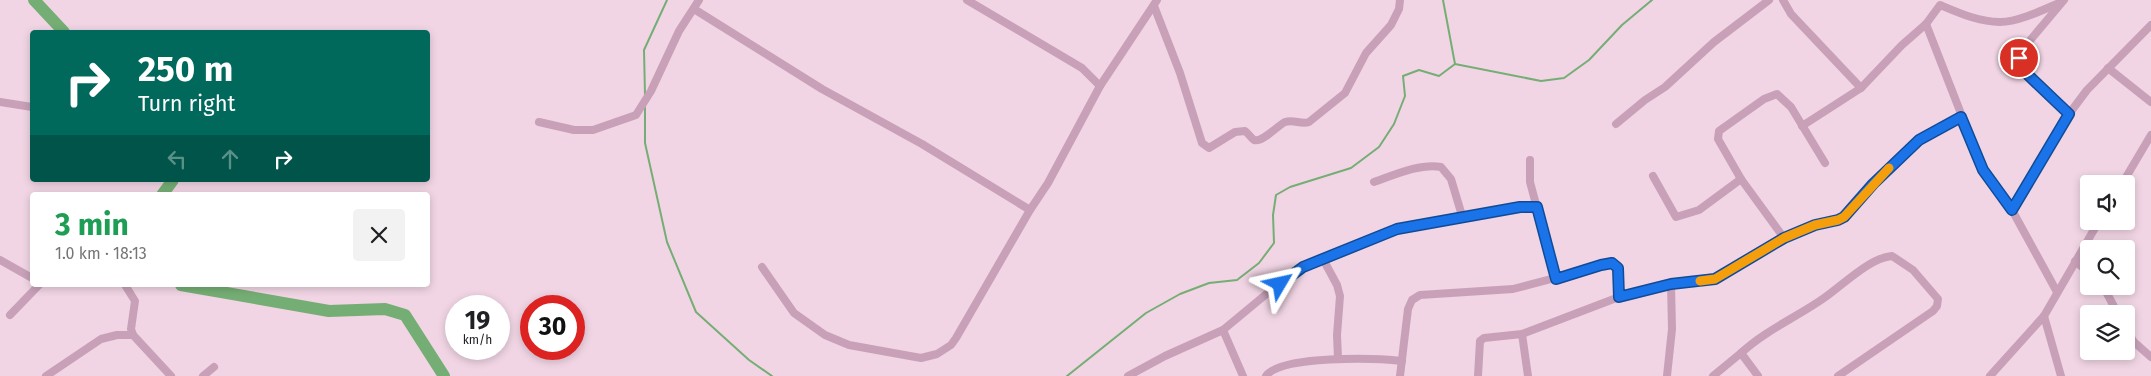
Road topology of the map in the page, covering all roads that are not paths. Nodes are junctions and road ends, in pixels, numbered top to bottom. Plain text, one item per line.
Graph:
1 (699, 0) edge
2 (967, 0) edge
3 (1400, 0) edge
4 (1769, 0) edge
5 (1783, 0) edge
6 (1941, 2) edge
7 (2062, 2) edge
8 (1155, 3) edge
9 (694, 8) junction
10 (1926, 24) junction
11 (2151, 25) edge
12 (2108, 68) junction
13 (1100, 86) junction
14 (1860, 88) junction
15 (0, 102) edge
16 (2151, 102) edge
17 (30, 107) edge
18 (2069, 114) junction
19 (1961, 117) junction
20 (540, 122) dead end
21 (1616, 124) dead end
22 (1802, 126) junction
23 (2151, 135) edge
24 (1530, 160) dead end
25 (1825, 163) dead end
26 (2127, 175) edge
27 (1653, 176) dead end
28 (1741, 179) junction
29 (1374, 182) dead end
30 (1537, 207) junction
31 (1030, 210) junction
32 (2012, 210) junction
33 (1463, 219) junction
34 (2094, 230) edge
35 (1784, 238) junction
36 (1323, 259) junction
37 (0, 260) edge
38 (2076, 261) junction
39 (2080, 265) edge
40 (762, 267) dead end
41 (30, 277) edge
42 (1556, 279) junction
43 (1671, 284) junction
44 (37, 287) edge
45 (126, 287) edge
46 (2057, 292) junction
47 (1619, 297) junction
48 (10, 315) dead end
49 (2044, 316) junction
50 (1223, 330) junction
51 (1522, 334) junction
52 (133, 335) junction
53 (2135, 343) edge
54 (1741, 353) junction
55 (2151, 356) edge
56 (1338, 358) junction
57 (1402, 361) junction
58 (214, 367) dead end
59 (1843, 375) edge
60 (46, 376) edge
61 (170, 376) edge
62 (203, 376) edge
63 (1128, 376) edge
64 (1243, 376) edge
65 (1266, 376) edge
66 (1400, 376) edge
67 (1478, 376) edge
68 (1528, 376) edge
69 (1667, 376) edge
70 (1713, 376) edge
71 (1758, 376) edge
72 (1990, 376) edge
73 (2061, 376) edge

1 - 9 street
2 - 13 street
3 - 8 street
4 - 21 street
5 - 14 street
6 - 7 street
6 - 10 street
7 - 18 street
8 - 13 street
9 - 20 street
9 - 31 street
10 - 14 street
10 - 19 street
11 - 12 street
12 - 16 street
12 - 18 street
13 - 31 street
14 - 22 street
15 - 17 street
18 - 32 street
19 - 32 street
19 - 35 street
22 - 25 street
22 - 28 street
23 - 26 street
24 - 30 street
27 - 28 street
28 - 35 street
29 - 33 street
30 - 33 street
30 - 42 street
31 - 40 street
32 - 46 street
33 - 36 street
34 - 38 street
35 - 43 street
36 - 50 street
36 - 56 street
37 - 41 street
38 - 39 street
38 - 46 street
42 - 47 street
42 - 57 street
43 - 47 street
43 - 69 street
44 - 48 street
45 - 52 street
46 - 49 street
47 - 51 street
49 - 72 street
49 - 73 street
50 - 63 street
50 - 64 street
51 - 67 street
51 - 68 street
52 - 60 street
52 - 61 street
53 - 55 street
54 - 59 street
54 - 70 street
54 - 71 street
56 - 57 street
56 - 65 street
57 - 66 street
58 - 62 street

